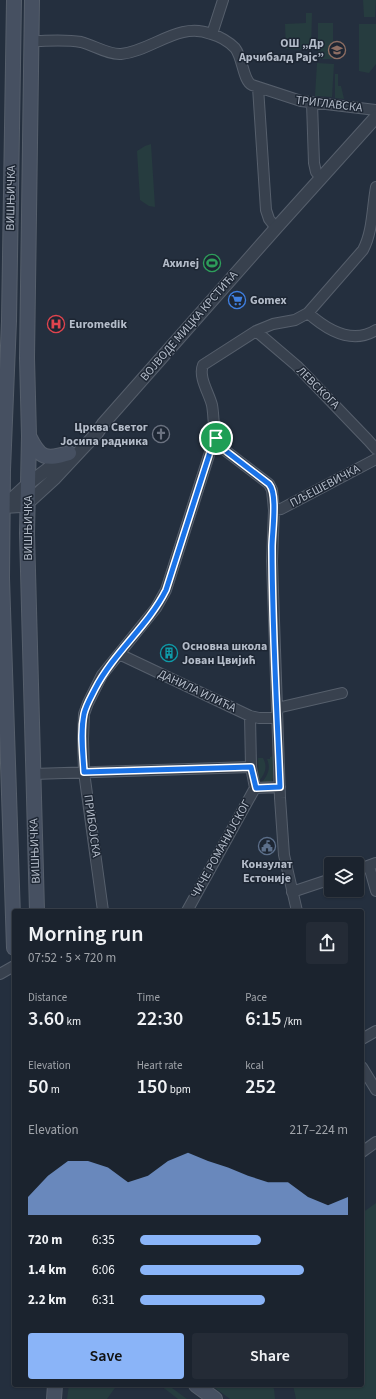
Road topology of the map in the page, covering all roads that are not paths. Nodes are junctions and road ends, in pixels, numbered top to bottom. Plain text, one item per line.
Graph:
1 (14, 0) edge
2 (32, 0) edge
3 (223, 0) edge
4 (212, 34) junction
5 (32, 41) junction
6 (258, 88) junction
7 (312, 102) junction
8 (376, 110) edge
9 (376, 117) edge
10 (321, 177) junction
11 (376, 187) edge
12 (276, 228) junction
13 (308, 314) junction
14 (376, 330) edge
15 (256, 331) junction
16 (103, 424) junction
17 (29, 436) junction
18 (216, 438) junction
19 (376, 449) edge
20 (69, 453) junction
21 (376, 459) edge
22 (28, 484) junction
23 (27, 503) junction
24 (3, 507) junction
25 (274, 510) junction
26 (119, 654) junction
27 (342, 693) dead end
28 (277, 713) junction
29 (250, 716) junction
30 (251, 767) junction
31 (84, 772) junction
32 (33, 774) junction
33 (280, 787) junction
34 (256, 788) junction
35 (372, 865) edge
36 (324, 881) edge
37 (376, 891) edge
38 (292, 892) junction
39 (13, 909) edge
40 (37, 909) edge
41 (103, 909) edge
42 (187, 909) edge
43 (296, 909) edge
44 (12, 967) edge
45 (0, 974) edge
46 (376, 1031) edge
47 (364, 1039) edge
48 (364, 1070) edge
49 (376, 1090) edge
50 (376, 1142) edge
51 (364, 1151) edge
52 (199, 1387) edge
53 (215, 1399) edge

1 - 24 main road, ВИШЊИЧКА
2 - 5 main road, ВИШЊИЧКА
3 - 4 street
4 - 5 street, ТРИГЛАВСКА
4 - 6 street, ТРИГЛАВСКА
5 - 17 main road, ВИШЊИЧКА
6 - 7 street, ТРИГЛАВСКА
6 - 12 street
7 - 8 street, ТРИГЛАВСКА
7 - 10 street
9 - 10 street, ВОЈВОДЕ МИЦКА КРСТИЋА
10 - 12 street, ВОЈВОДЕ МИЦКА КРСТИЋА
11 - 13 street
12 - 16 street, ВОЈВОДЕ МИЦКА КРСТИЋА
13 - 14 street
13 - 15 street
15 - 18 street
15 - 19 street, ЛЕВСКОГА
16 - 20 street, ВОЈВОДЕ МИЦКА КРСТИЋА
16 - 23 street, ВОЈВОДЕ МИЦКА КРСТИЋА
17 - 20 main road
17 - 22 main road, ВИШЊИЧКА
18 - 25 street
18 - 26 street, ПРИБОЈСКА
20 - 22 street, ВОЈВОДЕ МИЦКА КРСТИЋА
21 - 25 street, ПЉЕШЕВИЧКА
22 - 23 main road, ВИШЊИЧКА
22 - 24 street, ВОЈВОДЕ МИЦКА КРСТИЋА
23 - 24 street
23 - 32 main road, ВИШЊИЧКА
24 - 39 main road, ВИШЊИЧКА
25 - 28 street
26 - 29 street, ДАНИЛА ИЛИЋА
26 - 31 street, ПРИБОЈСКА
27 - 28 street, ДАНИЛА ИЛИЋА
28 - 29 street, ДАНИЛА ИЛИЋА
28 - 33 street
29 - 30 street
30 - 31 street
30 - 34 street
31 - 32 street
31 - 41 street, ПРИБОЈСКА
32 - 40 main road, ВИШЊИЧКА
33 - 34 street, ЧИЧЕ РОМАНИЈСКОГ
33 - 38 street
34 - 42 street, ЧИЧЕ РОМАНИЈСКОГ
35 - 37 street
36 - 38 street
38 - 43 street
44 - 45 street
46 - 47 street
48 - 49 street
50 - 51 street
52 - 53 main road

